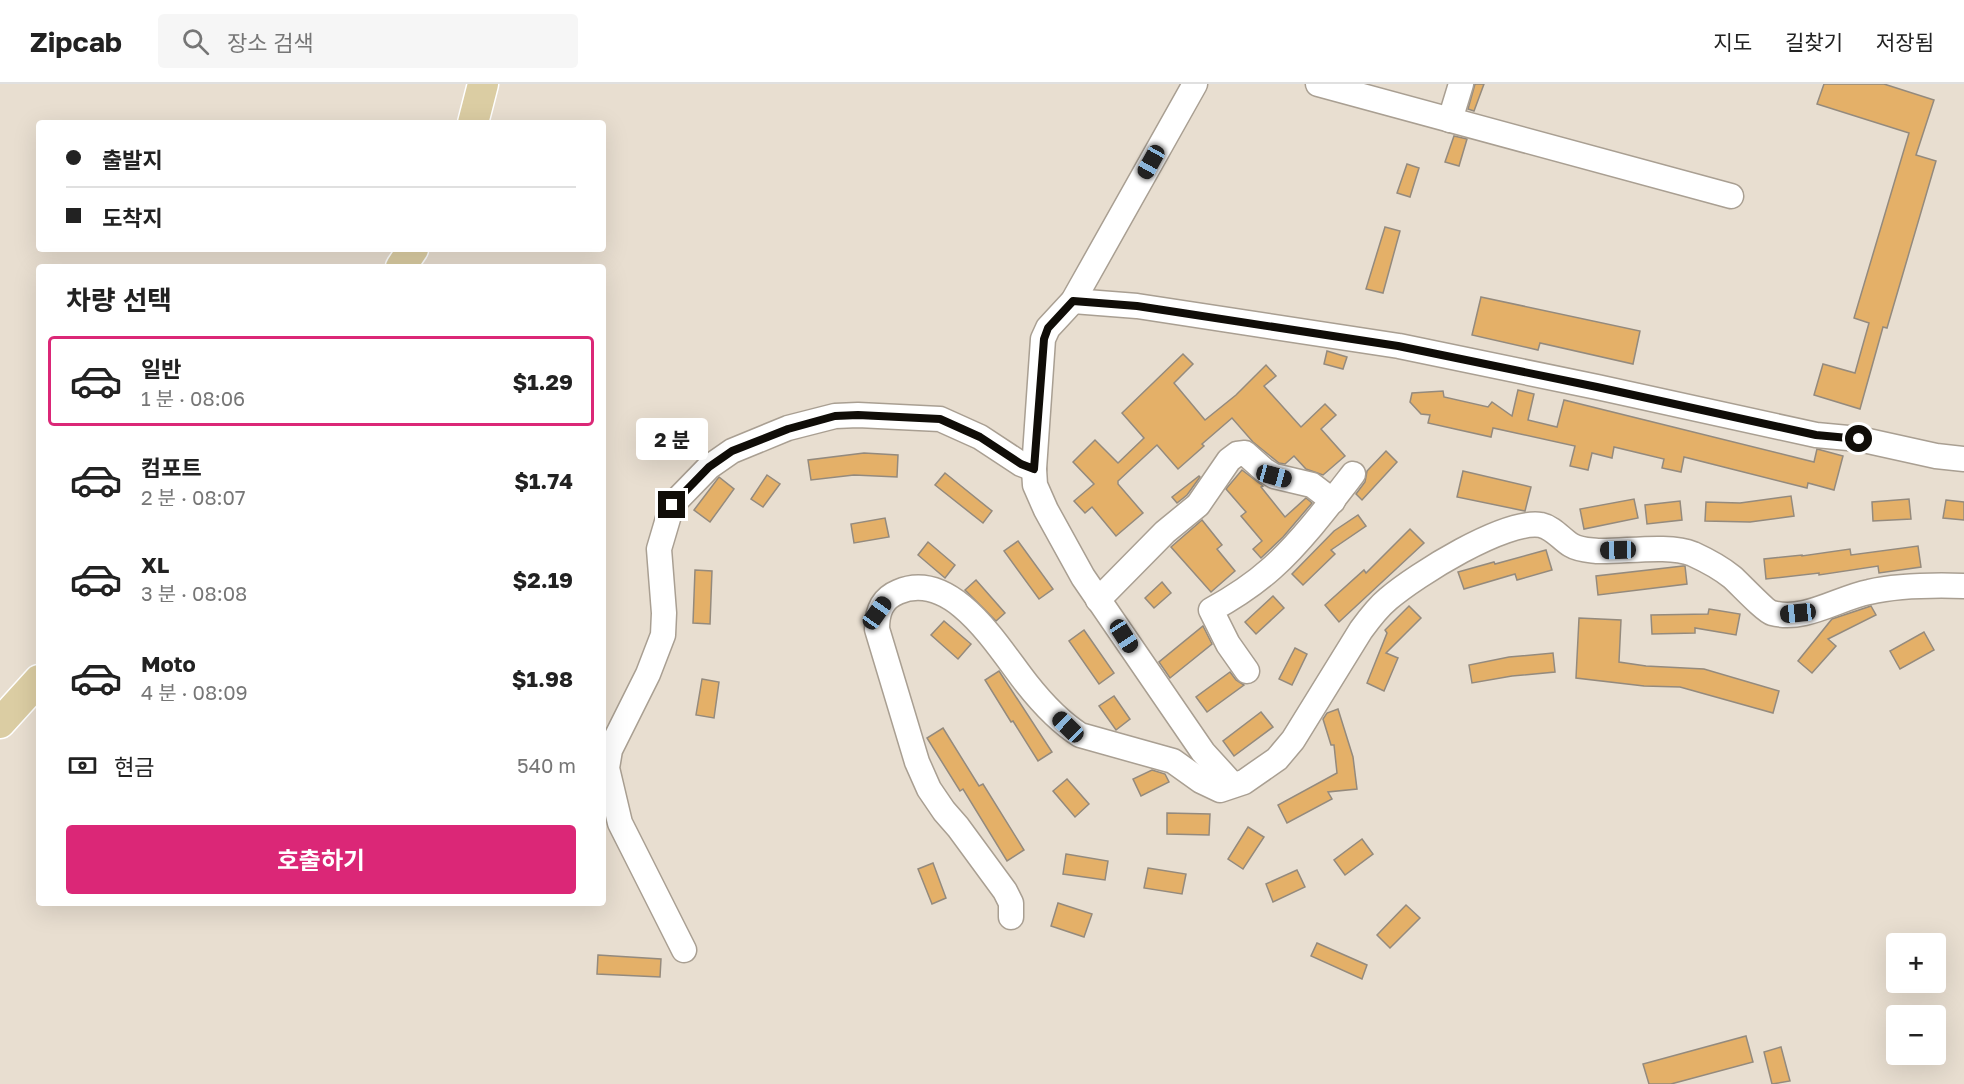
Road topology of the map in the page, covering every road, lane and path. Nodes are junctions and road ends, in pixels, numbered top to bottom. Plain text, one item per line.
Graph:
1 (483, 84) edge
2 (1195, 84) edge
3 (1318, 84) edge
4 (1461, 84) edge
5 (474, 120) edge
6 (1450, 120) junction
7 (1731, 196) dead end
8 (1073, 301) junction
9 (1964, 459) edge
10 (1034, 469) junction
11 (1353, 474) dead end
12 (1333, 501) junction
13 (1964, 586) edge
14 (1098, 600) junction
15 (1247, 671) dead end
16 (36, 683) edge
17 (0, 723) edge
18 (1233, 785) junction
19 (1011, 917) dead end
20 (684, 950) dead end

1 - 5 main road
2 - 8 street
3 - 6 street
4 - 6 street
6 - 7 street
8 - 9 street
8 - 10 street
10 - 14 street
10 - 20 street
11 - 12 street
12 - 14 street
12 - 15 street
13 - 18 street
14 - 18 street
16 - 17 main road
18 - 19 street

